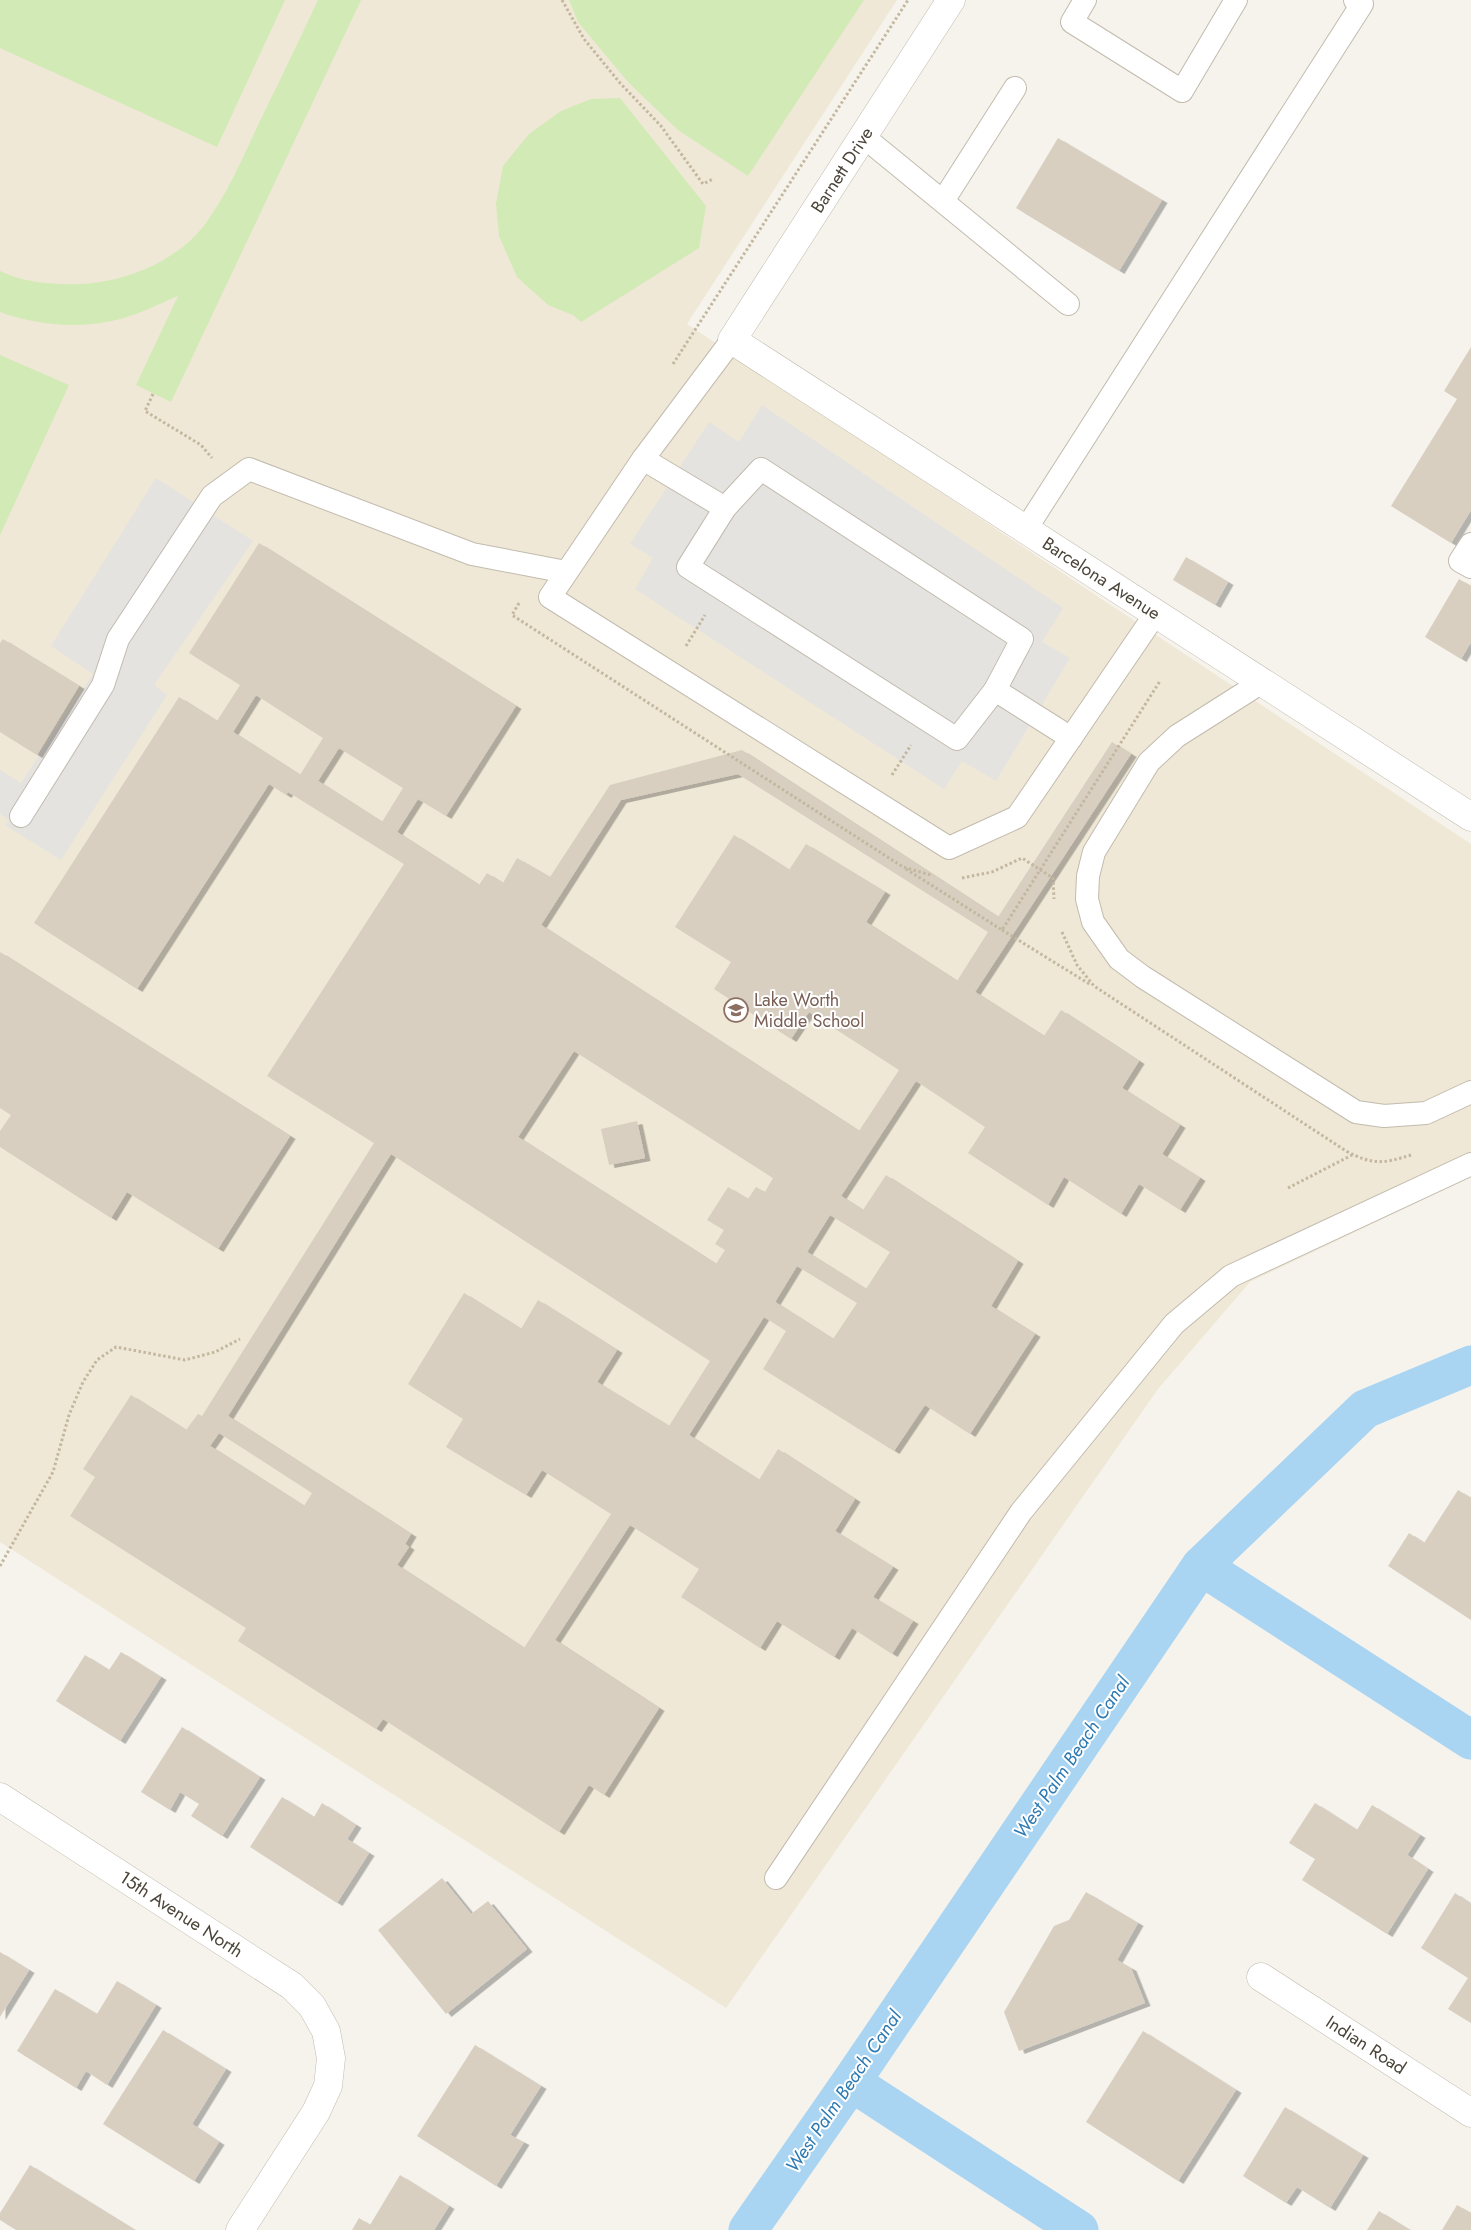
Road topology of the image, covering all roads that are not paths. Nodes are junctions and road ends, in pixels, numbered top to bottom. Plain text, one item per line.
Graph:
1 (951, 0) edge
2 (1085, 0) edge
3 (1236, 0) edge
4 (1355, 0) edge
5 (1015, 88) dead end
6 (864, 137) junction
7 (943, 202) junction
8 (1068, 304) dead end
9 (732, 340) junction
10 (643, 459) junction
11 (725, 508) junction
12 (1026, 529) junction
13 (1471, 544) edge
14 (1471, 567) edge
15 (566, 572) junction
16 (1156, 613) junction
17 (1262, 682) junction
18 (995, 690) junction
19 (1071, 738) junction
20 (21, 816) dead end
21 (1471, 817) edge
22 (1471, 1092) edge
23 (1471, 1164) edge
24 (0, 1797) edge
25 (776, 1878) dead end
26 (1261, 1977) dead end
27 (1471, 2113) edge
28 (240, 2230) edge

1 - 6 street, Barnett Drive
2 - 3 lane
4 - 12 lane
5 - 7 lane
6 - 7 lane
6 - 9 street, Barnett Drive
7 - 8 lane
9 - 10 lane
9 - 12 street, Barcelona Avenue
10 - 11 lane
10 - 15 lane
11 - 18 lane
11 - 18 lane
12 - 16 street, Barcelona Avenue
13 - 14 lane
15 - 19 lane
15 - 20 lane
16 - 17 street, Barcelona Avenue
16 - 19 lane
17 - 21 street, Barcelona Avenue
17 - 22 lane
18 - 19 lane
23 - 25 lane
24 - 28 street, 15th Avenue North
26 - 27 street, Indian Road

